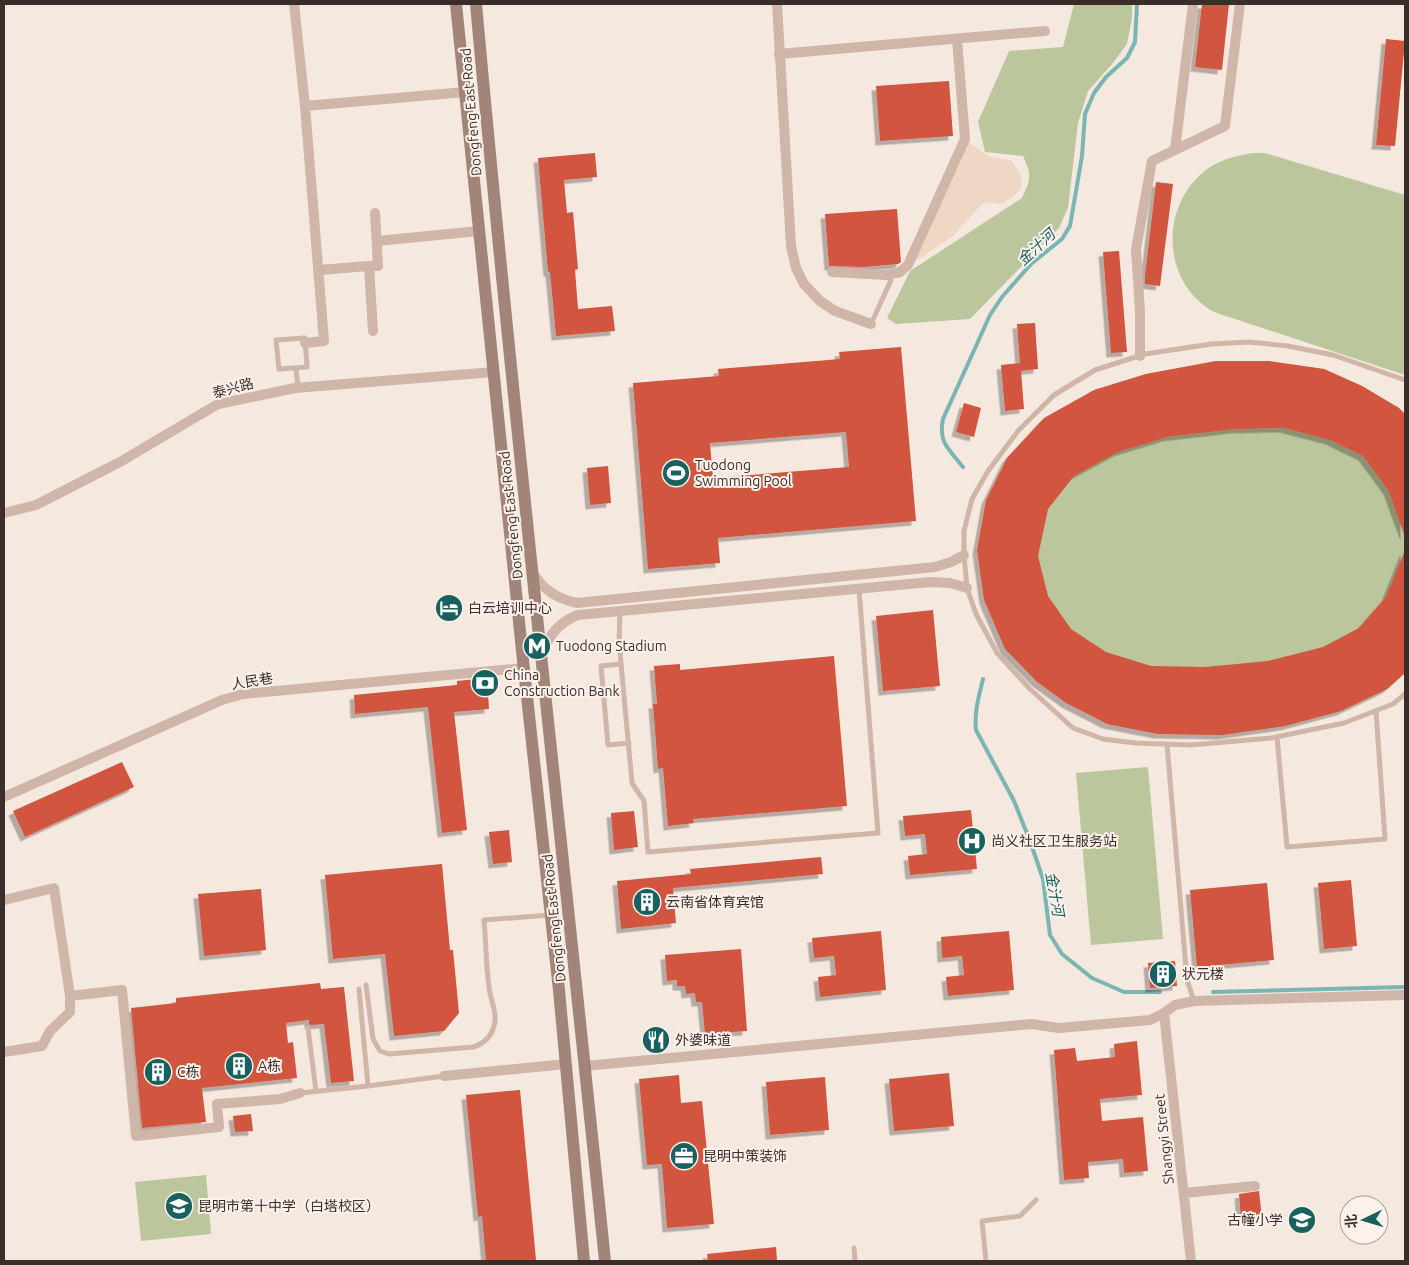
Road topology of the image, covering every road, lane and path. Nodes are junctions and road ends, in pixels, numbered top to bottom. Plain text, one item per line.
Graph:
1 (294, 4) edge
2 (456, 4) edge
3 (476, 4) edge
4 (777, 4) edge
5 (1193, 4) edge
6 (1240, 4) edge
7 (1044, 31) dead end
8 (957, 39) junction
9 (779, 54) junction
10 (465, 92) junction
11 (305, 106) junction
12 (1175, 150) junction
13 (375, 212) dead end
14 (479, 231) junction
15 (377, 241) junction
16 (369, 266) junction
17 (319, 270) junction
18 (832, 272) dead end
19 (891, 280) dead end
20 (872, 324) joint
21 (373, 331) dead end
22 (305, 343) junction
23 (1140, 356) junction
24 (296, 368) junction
25 (494, 372) junction
26 (1405, 380) edge
27 (298, 387) junction
28 (4, 513) edge
29 (964, 555) junction
30 (532, 572) junction
31 (967, 588) junction
32 (859, 589) junction
33 (620, 611) junction
34 (541, 662) junction
35 (621, 664) junction
36 (524, 668) junction
37 (544, 682) junction
38 (525, 683) junction
39 (1405, 694) edge
40 (1376, 711) junction
41 (1277, 737) junction
42 (628, 743) junction
43 (1166, 744) junction
44 (4, 797) edge
45 (4, 900) edge
46 (550, 915) junction
47 (366, 985) dead end
48 (359, 989) dead end
49 (1405, 995) edge
50 (70, 996) junction
51 (1194, 1001) junction
52 (1164, 1013) junction
53 (308, 1028) dead end
54 (4, 1052) edge
55 (566, 1064) junction
56 (585, 1066) junction
57 (444, 1076) joint
58 (368, 1086) junction
59 (316, 1091) junction
60 (300, 1093) joint
61 (1255, 1186) dead end
62 (1184, 1193) junction
63 (1036, 1200) dead end
64 (854, 1248) dead end
65 (584, 1261) edge
66 (605, 1261) edge
67 (855, 1261) edge
68 (986, 1261) edge
69 (1191, 1261) edge

1 - 11 street
2 - 10 main road, Dongfeng East Road
3 - 30 main road, Dongfeng East Road
4 - 9 street
5 - 12 street
6 - 12 street
7 - 8 street
8 - 9 street
8 - 18 street
9 - 20 street
10 - 11 street
10 - 14 main road, Dongfeng East Road
11 - 17 street
12 - 23 street
13 - 15 street
14 - 15 street
14 - 25 main road, Dongfeng East Road
15 - 16 street
16 - 17 street
16 - 21 street
17 - 22 street
19 - 20 lane
22 - 24 lane
22 - 24 lane
23 - 26 lane
23 - 29 lane
24 - 27 lane
25 - 27 street, 泰兴路
25 - 36 main road, Dongfeng East Road
27 - 28 street, 泰兴路
29 - 30 street
29 - 31 lane
30 - 34 main road, Dongfeng East Road
31 - 32 street
31 - 43 lane
32 - 33 street
32 - 42 lane
33 - 34 street
33 - 35 lane
34 - 37 main road, Dongfeng East Road
35 - 42 lane
35 - 42 lane
36 - 38 main road, Dongfeng East Road
36 - 44 street, 人民巷
37 - 38 main road
37 - 56 main road, Dongfeng East Road
38 - 46 main road, Dongfeng East Road
39 - 40 lane
40 - 41 lane
40 - 41 lane
41 - 43 lane
43 - 51 lane
45 - 50 street
46 - 47 lane
46 - 55 main road, Dongfeng East Road
48 - 58 lane
49 - 51 street
50 - 54 street
50 - 60 street
51 - 52 street
52 - 56 street
52 - 62 street, Shangyi Street
53 - 59 lane
55 - 57 street
55 - 65 main road, Dongfeng East Road
56 - 66 main road, Dongfeng East Road
57 - 58 lane
58 - 59 lane
59 - 60 lane
61 - 62 street
62 - 69 street, Shangyi Street
63 - 68 lane
64 - 67 lane

